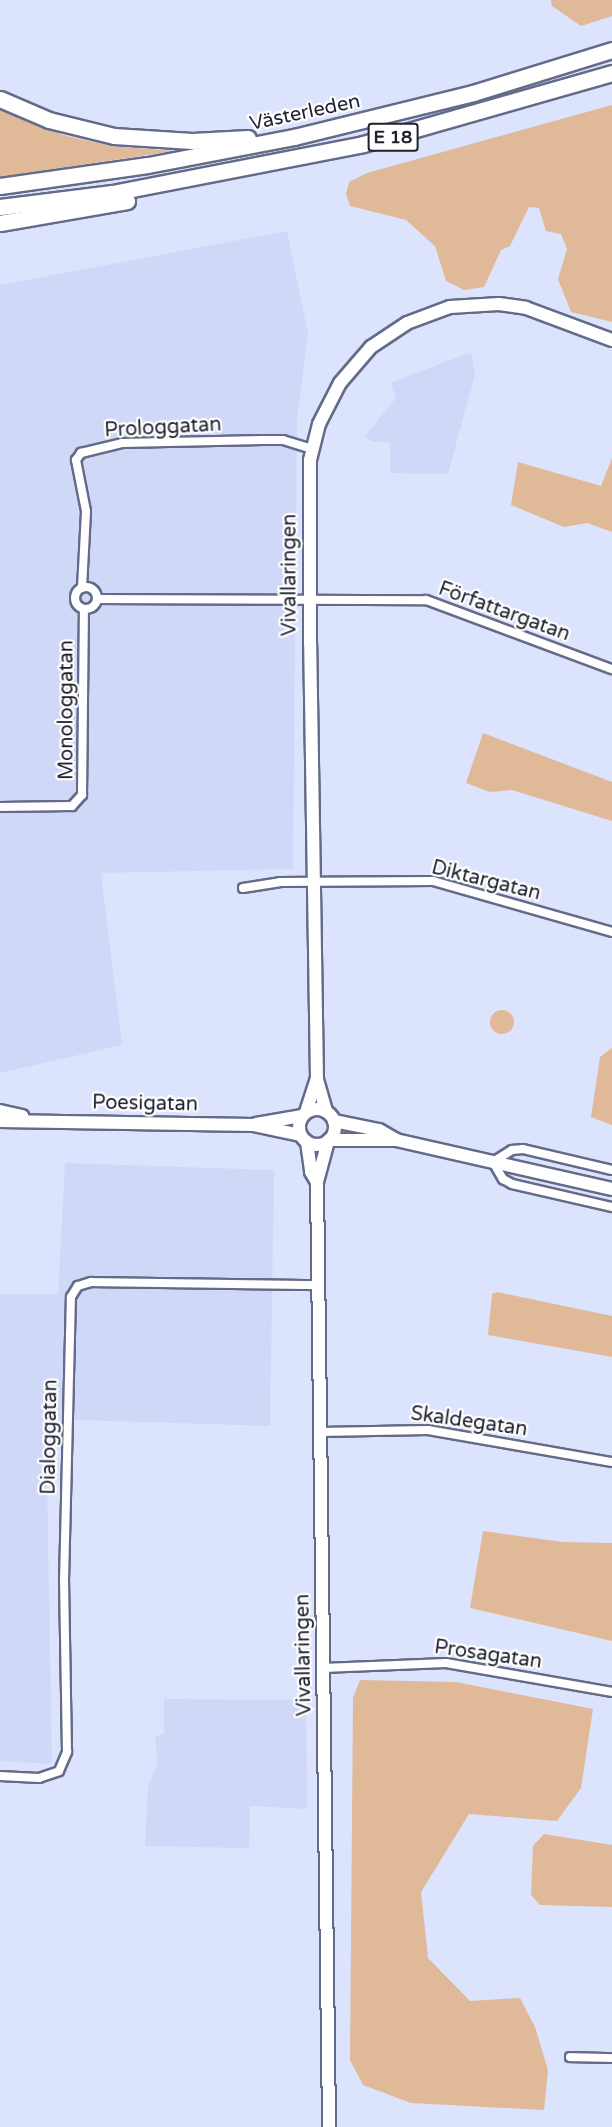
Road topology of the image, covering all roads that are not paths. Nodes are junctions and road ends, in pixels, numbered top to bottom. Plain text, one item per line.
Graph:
1 (612, 50) edge
2 (612, 73) edge
3 (0, 99) edge
4 (257, 145) junction
5 (202, 176) junction
6 (0, 186) edge
7 (0, 207) edge
8 (0, 223) edge
9 (612, 340) edge
10 (312, 449) junction
11 (82, 588) junction
12 (97, 598) junction
13 (310, 599) junction
14 (84, 609) junction
15 (612, 669) edge
16 (0, 807) edge
17 (313, 883) junction
18 (243, 888) dead end
19 (612, 932) edge
20 (317, 1079) junction
21 (0, 1111) edge
22 (304, 1114) junction
23 (330, 1116) junction
24 (38, 1120) junction
25 (0, 1121) edge
26 (253, 1125) junction
27 (303, 1139) junction
28 (396, 1140) junction
29 (328, 1141) junction
30 (493, 1162) junction
31 (612, 1170) edge
32 (317, 1182) junction
33 (612, 1189) edge
34 (612, 1207) edge
35 (319, 1285) junction
36 (320, 1432) junction
37 (612, 1462) edge
38 (323, 1668) junction
39 (612, 1692) edge
40 (0, 1776) edge
41 (570, 2057) dead end
42 (612, 2058) edge
43 (329, 2127) edge

1 - 4 highway, Västerleden / E 18
2 - 5 highway, E 18
3 - 4 highway, E 18
4 - 6 highway, Västerleden / E 18
5 - 7 highway, E 18
5 - 8 highway, E 18
9 - 10 main road, Vivallaringen
10 - 11 street, Prologgatan
10 - 13 main road, Vivallaringen
11 - 12 street
11 - 14 street
12 - 13 street
12 - 14 street
13 - 15 street, Författargatan
13 - 17 main road, Vivallaringen
14 - 16 street, Monologgatan
17 - 18 street, Diktargatan
17 - 19 street, Diktargatan
17 - 20 main road, Vivallaringen
20 - 22 main road, Vivallaringen
20 - 23 main road, Vivallaringen
21 - 24 main road, Poesigatan
22 - 23 main road
22 - 26 main road, Poesigatan
22 - 27 main road
23 - 28 main road
23 - 29 main road
24 - 25 main road, Poesigatan
24 - 26 main road, Poesigatan
26 - 27 main road, Poesigatan
27 - 29 main road
27 - 32 main road, Vivallaringen
28 - 29 main road
28 - 30 main road
29 - 32 main road, Vivallaringen
30 - 31 street
30 - 33 main road
30 - 34 street
32 - 35 main road, Vivallaringen
35 - 36 main road, Vivallaringen
35 - 40 street, Dialoggatan
36 - 37 street, Skaldegatan
36 - 38 main road, Vivallaringen
38 - 39 street, Prosagatan
38 - 43 main road, Vivallaringen
41 - 42 street

